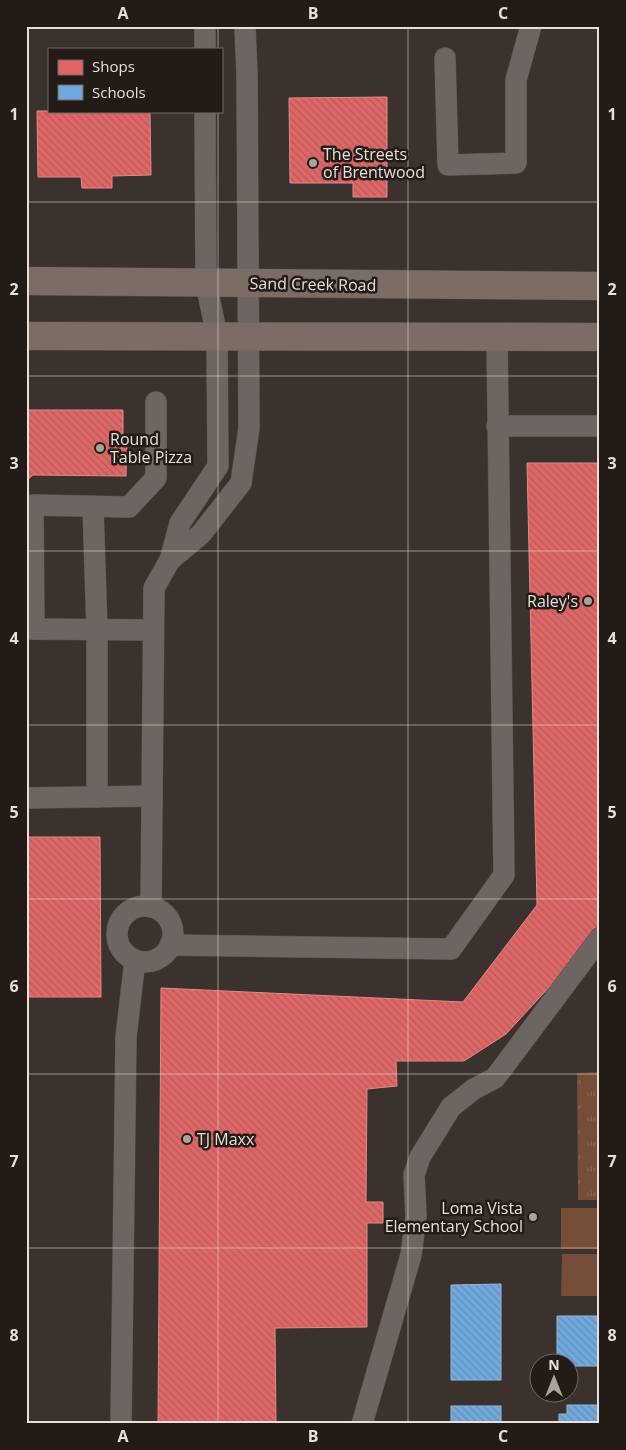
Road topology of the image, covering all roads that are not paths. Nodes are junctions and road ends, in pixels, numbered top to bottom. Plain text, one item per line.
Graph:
1 (205, 26) edge
2 (245, 26) edge
3 (531, 26) edge
4 (205, 48) edge
5 (445, 58) dead end
6 (205, 112) edge
7 (26, 281) edge
8 (206, 283) junction
9 (248, 284) junction
10 (600, 286) edge
11 (26, 336) edge
12 (217, 336) junction
13 (248, 336) junction
14 (497, 337) junction
15 (600, 337) edge
16 (156, 402) dead end
17 (497, 426) junction
18 (600, 426) edge
19 (93, 506) junction
20 (170, 560) junction
21 (30, 629) edge
22 (97, 630) junction
23 (153, 630) junction
24 (152, 796) junction
25 (97, 797) junction
26 (26, 798) edge
27 (151, 907) junction
28 (600, 938) edge
29 (170, 945) junction
30 (135, 960) junction
31 (121, 1424) edge
32 (362, 1424) edge

1 - 4 lane
2 - 9 lane
3 - 5 lane
6 - 8 lane
7 - 8 main road, Sand Creek Road
8 - 9 main road, Sand Creek Road
8 - 12 lane
9 - 10 main road, Sand Creek Road
9 - 13 lane
11 - 12 main road
12 - 13 main road
12 - 20 lane
13 - 14 main road
13 - 20 lane
14 - 15 main road
14 - 17 lane
16 - 19 lane
17 - 18 lane
17 - 29 lane
19 - 21 lane
19 - 22 lane
20 - 23 lane
21 - 22 lane
22 - 23 lane
22 - 25 lane
23 - 24 lane
24 - 25 lane
24 - 27 lane
25 - 26 lane
27 - 29 lane
27 - 30 lane
28 - 32 lane
29 - 30 lane
30 - 31 lane

